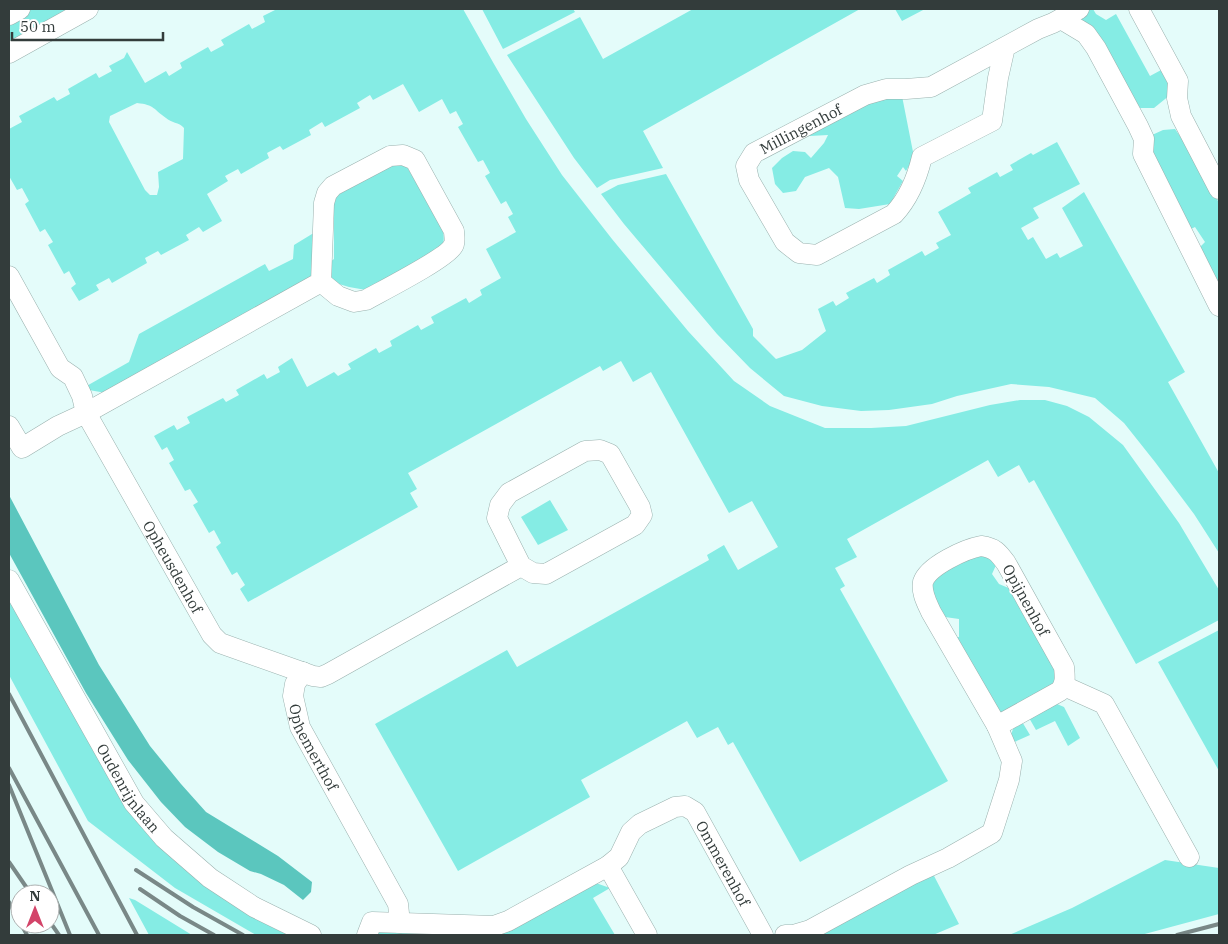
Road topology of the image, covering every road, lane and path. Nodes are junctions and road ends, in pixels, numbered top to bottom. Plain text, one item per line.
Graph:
1 (20, 9) edge
2 (88, 9) edge
3 (1079, 9) edge
4 (1139, 9) edge
5 (9, 15) edge
6 (1061, 19) junction
7 (1005, 47) junction
8 (9, 53) edge
9 (1219, 189) edge
10 (9, 276) edge
11 (321, 282) junction
12 (1219, 306) edge
13 (86, 413) junction
14 (9, 426) edge
15 (521, 566) junction
16 (9, 580) edge
17 (303, 672) junction
18 (1064, 686) junction
19 (996, 726) junction
20 (1190, 857) dead end
21 (608, 866) junction
22 (400, 923) junction
23 (311, 935) edge
24 (367, 935) edge
25 (647, 935) edge
26 (763, 935) edge
27 (785, 935) edge

1 - 5 street
2 - 8 street
3 - 6 street, Millingenhof
4 - 9 street
6 - 7 street, Millingenhof
6 - 12 street
7 - 7 street, Millingenhof
10 - 13 street, Opheusdenhof
11 - 11 street
11 - 13 street
13 - 14 street
13 - 17 street, Opheusdenhof
15 - 15 street
15 - 17 street
16 - 23 street, Oudenrijnlaan
17 - 22 street, Ophemerthof
18 - 19 street
18 - 19 street, Opijnenhof
18 - 20 street
19 - 27 street, Opijnenhof
21 - 22 street, Ommerenhof
21 - 25 street
21 - 26 street, Ommerenhof
22 - 24 street

